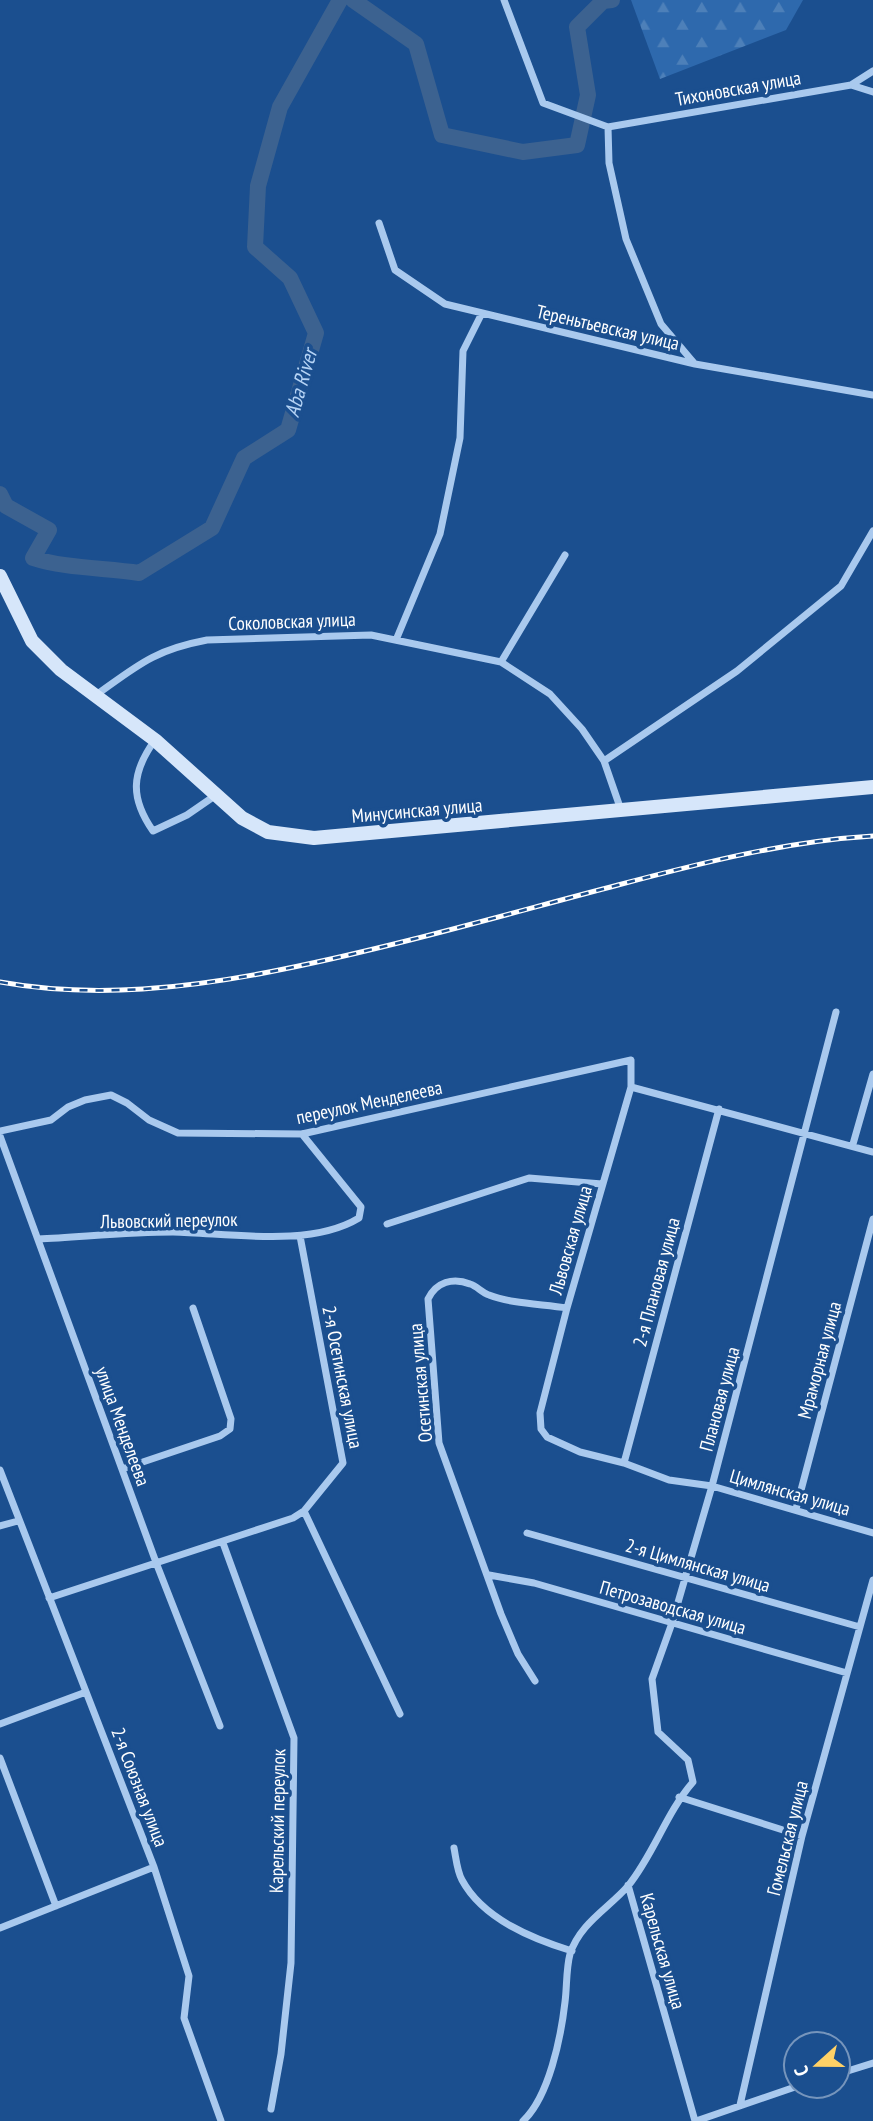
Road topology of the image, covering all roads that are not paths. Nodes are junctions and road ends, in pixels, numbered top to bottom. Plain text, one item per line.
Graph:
1 (504, 0) edge
2 (873, 72) edge
3 (851, 85) junction
4 (873, 92) edge
5 (608, 127) junction
6 (379, 223) dead end
7 (482, 313) junction
8 (695, 364) junction
9 (873, 395) edge
10 (873, 531) edge
11 (565, 555) dead end
12 (0, 576) edge
13 (396, 640) junction
14 (501, 662) junction
15 (96, 695) junction
16 (155, 740) junction
17 (604, 761) junction
18 (873, 787) edge
19 (216, 795) junction
20 (621, 810) junction
21 (836, 1012) dead end
22 (631, 1060) joint
23 (873, 1074) edge
24 (631, 1087) junction
25 (719, 1108) junction
26 (806, 1132) junction
27 (0, 1134) edge
28 (302, 1134) junction
29 (853, 1144) junction
30 (873, 1152) edge
31 (602, 1184) junction
32 (873, 1219) edge
33 (387, 1224) dead end
34 (300, 1236) junction
35 (37, 1239) junction
36 (193, 1308) dead end
37 (567, 1308) junction
38 (541, 1429) joint
39 (624, 1463) junction
40 (122, 1469) junction
41 (0, 1470) edge
42 (712, 1486) junction
43 (796, 1509) junction
44 (304, 1511) junction
45 (18, 1521) junction
46 (0, 1526) edge
47 (527, 1533) dead end
48 (873, 1534) edge
49 (223, 1543) junction
50 (157, 1565) junction
51 (489, 1575) junction
52 (685, 1577) junction
53 (873, 1580) edge
54 (49, 1598) junction
55 (672, 1623) junction
56 (860, 1627) junction
57 (847, 1673) junction
58 (535, 1681) dead end
59 (86, 1692) junction
60 (400, 1714) dead end
61 (0, 1724) edge
62 (220, 1726) dead end
63 (0, 1758) edge
64 (679, 1797) junction
65 (802, 1836) junction
66 (454, 1848) dead end
67 (154, 1867) junction
68 (628, 1885) junction
69 (56, 1906) junction
70 (0, 1928) edge
71 (572, 1951) junction
72 (873, 2063) edge
73 (852, 2070) edge
74 (782, 2091) edge
75 (740, 2105) junction
76 (271, 2109) dead end
77 (221, 2121) edge
78 (523, 2121) edge
79 (696, 2121) edge

1 - 5 street
2 - 3 street
3 - 4 street, Тихоновская улица
3 - 5 street, Тихоновская улица
5 - 8 street
6 - 7 street, Тереньтьевская улица
7 - 8 street, Тереньтьевская улица
7 - 13 street
8 - 9 street, Тереньтьевская улица
10 - 17 street
11 - 14 street
12 - 15 main road, Минусинская улица
13 - 14 street, Соколовская улица
13 - 15 street, Соколовская улица
14 - 17 street, Соколовская улица
15 - 16 main road, Минусинская улица
16 - 19 main road, Минусинская улица
16 - 19 street
17 - 20 street, Соколовская улица
18 - 20 main road, Минусинская улица
19 - 20 main road, Минусинская улица
21 - 26 street, Плановая улица
22 - 24 street, Львовская улица
22 - 28 street, переулок Менделеева
23 - 29 street
24 - 25 street
24 - 31 street, Львовская улица
25 - 26 street
25 - 39 street, 2-я Плановая улица
26 - 29 street
26 - 42 street, Плановая улица
27 - 28 street, переулок Менделеева
27 - 35 street, улица Менделеева
28 - 34 street, Львовский переулок
29 - 30 street
31 - 33 street
31 - 37 street, Львовская улица
32 - 43 street, Мраморная улица
34 - 35 street, Львовский переулок
34 - 44 street, 2-я Осетинская улица
35 - 40 street, улица Менделеева
36 - 40 street
37 - 38 street, Львовская улица
37 - 51 street, Осетинская улица
38 - 39 street, Цимлянская улица
39 - 42 street, Цимлянская улица
40 - 50 street, улица Менделеева
41 - 45 street, 2-я Союзная улица
42 - 43 street, Цимлянская улица
42 - 52 street, Плановая улица
43 - 48 street, Цимлянская улица
44 - 49 street
44 - 60 street
45 - 46 street
45 - 54 street, 2-я Союзная улица
47 - 52 street, 2-я Цимлянская улица
49 - 50 street
49 - 76 street, Карельский переулок
50 - 54 street
50 - 62 street, улица Менделеева
51 - 55 street, Петрозаводская улица
51 - 58 street, Осетинская улица
52 - 55 street, Плановая улица
52 - 56 street, 2-я Цимлянская улица
53 - 56 street, Гомельская улица
54 - 59 street, 2-я Союзная улица
55 - 57 street, Петрозаводская улица
55 - 64 street, Плановая улица
56 - 57 street, Гомельская улица
57 - 65 street, Гомельская улица
59 - 61 street
59 - 67 street, 2-я Союзная улица
63 - 69 street
64 - 65 street
64 - 68 street
65 - 75 street, Гомельская улица
66 - 71 street
67 - 69 street
67 - 77 street, 2-я Союзная улица
68 - 71 street, Карельская улица
68 - 79 street, Карельская улица
69 - 70 street
71 - 78 street, Карельская улица
72 - 73 street
74 - 75 street
75 - 79 street

